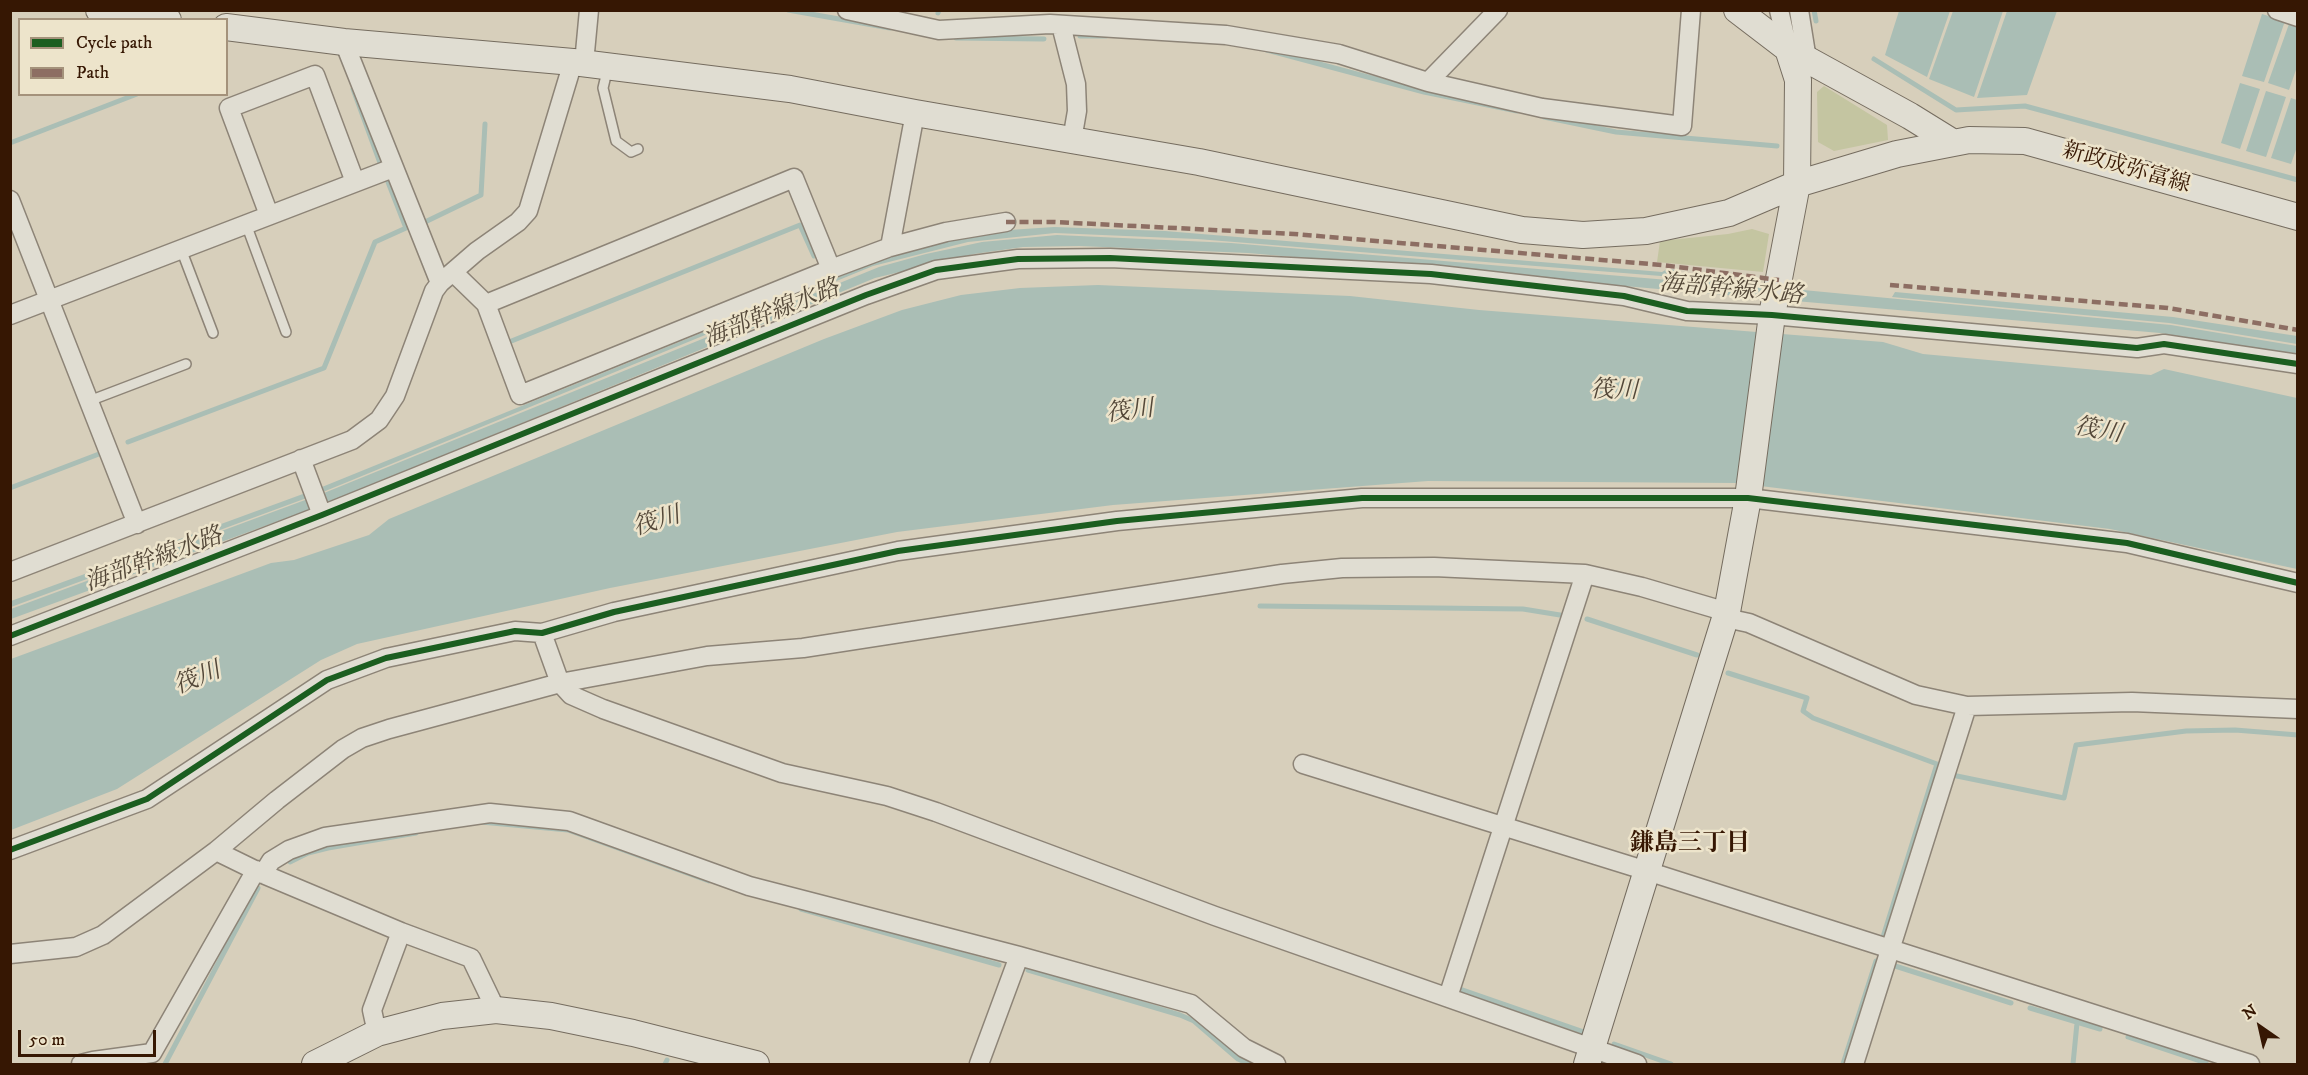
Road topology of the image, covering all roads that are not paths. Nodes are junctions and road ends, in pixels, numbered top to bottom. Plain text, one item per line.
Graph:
1 (99, 10) edge
2 (589, 10) edge
3 (847, 10) edge
4 (1037, 10) edge
5 (1498, 10) edge
6 (1691, 10) edge
7 (1737, 10) edge
8 (1779, 10) edge
9 (1799, 10) edge
10 (2277, 10) edge
11 (2298, 17) edge
12 (154, 18) edge
13 (1056, 24) junction
14 (228, 27) edge
15 (344, 42) junction
16 (1797, 54) junction
17 (578, 63) junction
18 (609, 67) junction
19 (1428, 82) junction
20 (915, 113) junction
21 (1072, 140) junction
22 (1952, 142) junction
23 (638, 149) dead end
24 (393, 168) junction
25 (355, 182) junction
26 (1797, 184) junction
27 (10, 200) edge
28 (269, 215) junction
29 (2298, 217) edge
30 (1006, 222) dead end
31 (246, 224) junction
32 (890, 247) junction
33 (181, 249) junction
34 (831, 269) junction
35 (447, 277) junction
36 (49, 299) junction
37 (1774, 301) junction
38 (486, 304) junction
39 (10, 315) edge
40 (286, 332) dead end
41 (213, 333) dead end
42 (2298, 363) edge
43 (186, 364) dead end
44 (89, 401) junction
45 (301, 459) junction
46 (1748, 498) junction
47 (321, 512) junction
48 (137, 524) junction
49 (10, 572) edge
50 (1585, 574) junction
51 (2298, 583) edge
52 (1726, 615) junction
53 (542, 633) junction
54 (10, 636) edge
55 (560, 683) junction
56 (1967, 706) junction
57 (2298, 709) edge
58 (1303, 764) dead end
59 (1503, 826) junction
60 (10, 850) edge
61 (216, 851) junction
62 (1647, 871) junction
63 (260, 872) junction
64 (402, 932) junction
65 (1889, 949) junction
66 (10, 954) edge
67 (1019, 956) junction
68 (1448, 997) junction
69 (496, 1010) junction
70 (377, 1033) junction
71 (345, 1057) edge
72 (1590, 1057) edge
73 (81, 1065) edge
74 (315, 1065) edge
75 (756, 1065) edge
76 (979, 1065) edge
77 (1275, 1065) edge
78 (1637, 1065) edge
79 (1854, 1065) edge
80 (2250, 1065) edge

1 - 12 street
2 - 17 street
3 - 13 street
4 - 13 street
5 - 19 street
6 - 19 street
7 - 16 street
8 - 16 street
9 - 16 street
10 - 11 street
13 - 19 street
13 - 21 street
14 - 15 street, 新政成弥富線
15 - 17 street, 新政成弥富線
15 - 24 street
16 - 22 street
16 - 26 street
17 - 18 street, 新政成弥富線
17 - 35 street
18 - 20 street, 新政成弥富線
18 - 23 lane
20 - 21 street, 新政成弥富線
20 - 32 street
21 - 26 street, 新政成弥富線
22 - 26 street, 新政成弥富線
22 - 29 street, 新政成弥富線
24 - 25 street
24 - 35 street
25 - 28 street
25 - 28 street
26 - 37 street
27 - 36 street
28 - 31 street
30 - 32 street
31 - 33 street
31 - 40 lane
32 - 34 street
33 - 36 street
33 - 41 lane
34 - 38 street
34 - 38 street
35 - 38 street
35 - 45 street
36 - 39 street
36 - 44 street
37 - 42 street
37 - 46 street
37 - 47 street
43 - 44 lane
44 - 48 street
45 - 47 street
45 - 48 street
46 - 51 street
46 - 52 street
46 - 53 street
47 - 54 street
48 - 49 street
50 - 52 street
50 - 55 street
50 - 59 street
52 - 56 street
52 - 62 street
53 - 55 street
53 - 60 street
55 - 61 street
55 - 68 street
56 - 57 street
56 - 65 street
58 - 59 street
59 - 62 street
59 - 68 street
61 - 63 street
61 - 66 street
62 - 65 street
62 - 72 street
63 - 64 street
63 - 67 street
63 - 73 street
64 - 69 street
64 - 70 street
65 - 79 street
65 - 80 street
67 - 76 street
67 - 77 street
68 - 72 street
69 - 70 street
69 - 75 street
70 - 71 street
71 - 74 street
72 - 78 street

